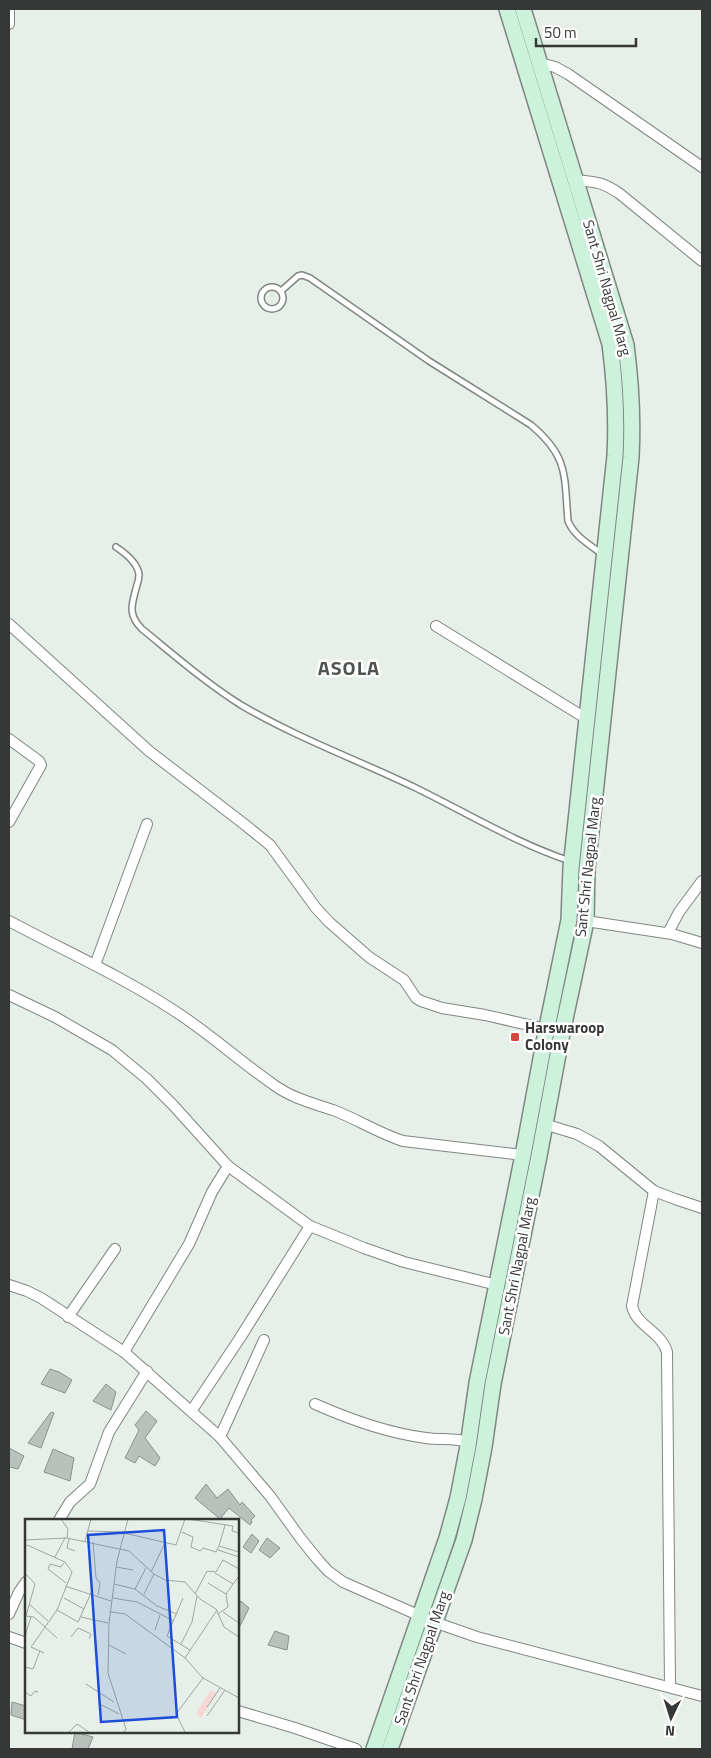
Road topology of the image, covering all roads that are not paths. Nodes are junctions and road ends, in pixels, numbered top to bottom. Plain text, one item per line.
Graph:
1 (507, 9) edge
2 (523, 9) edge
3 (9, 12) edge
4 (9, 24) edge
5 (540, 63) junction
6 (702, 167) edge
7 (576, 180) junction
8 (702, 261) edge
9 (281, 290) junction
10 (116, 547) dead end
11 (604, 556) junction
12 (9, 624) edge
13 (436, 626) dead end
14 (587, 719) junction
15 (9, 739) edge
16 (9, 822) edge
17 (147, 824) dead end
18 (572, 861) junction
19 (702, 881) edge
20 (586, 921) junction
21 (9, 922) edge
22 (668, 933) junction
23 (702, 943) edge
24 (95, 965) junction
25 (9, 995) edge
26 (546, 1029) junction
27 (544, 1124) junction
28 (523, 1155) junction
29 (228, 1166) junction
30 (654, 1191) junction
31 (702, 1208) edge
32 (310, 1226) junction
33 (114, 1249) dead end
34 (9, 1285) edge
35 (497, 1286) junction
36 (68, 1317) junction
37 (264, 1340) dead end
38 (124, 1352) junction
39 (147, 1370) junction
40 (315, 1404) dead end
41 (192, 1410) junction
42 (220, 1437) junction
43 (469, 1442) junction
44 (60, 1519) edge
45 (25, 1583) edge
46 (9, 1614) edge
47 (420, 1616) junction
48 (434, 1622) junction
49 (9, 1637) edge
50 (25, 1643) edge
51 (670, 1686) junction
52 (702, 1696) edge
53 (239, 1711) edge
54 (356, 1749) edge
55 (374, 1749) edge
56 (390, 1749) edge

1 - 11 main road, Sant Shri Nagpal Marg
2 - 5 main road, Sant Shri Nagpal Marg
3 - 4 street
5 - 6 street
5 - 7 main road, Sant Shri Nagpal Marg
7 - 8 street
7 - 20 main road, Sant Shri Nagpal Marg
9 - 9 lane
9 - 11 lane
10 - 18 lane
11 - 14 main road, Sant Shri Nagpal Marg
12 - 26 street
13 - 14 street
14 - 18 main road, Sant Shri Nagpal Marg
15 - 16 street
17 - 24 street
18 - 26 main road, Sant Shri Nagpal Marg
19 - 22 street
20 - 22 street
20 - 27 main road, Sant Shri Nagpal Marg
21 - 24 street
22 - 23 street
24 - 28 street
25 - 29 street
26 - 28 main road, Sant Shri Nagpal Marg
27 - 30 street
27 - 48 main road, Sant Shri Nagpal Marg
28 - 35 main road, Sant Shri Nagpal Marg
29 - 32 street
29 - 38 street
30 - 31 street
30 - 51 street
32 - 35 street
32 - 41 street
33 - 36 street
34 - 36 street
35 - 43 main road, Sant Shri Nagpal Marg
36 - 38 street
37 - 42 street
38 - 39 street
39 - 41 street
39 - 44 street
40 - 43 street
41 - 42 street
42 - 47 street
43 - 47 main road, Sant Shri Nagpal Marg
45 - 46 street
47 - 48 street
47 - 55 main road, Sant Shri Nagpal Marg
48 - 51 street
48 - 56 main road, Sant Shri Nagpal Marg
49 - 50 street
51 - 52 street
53 - 54 street

